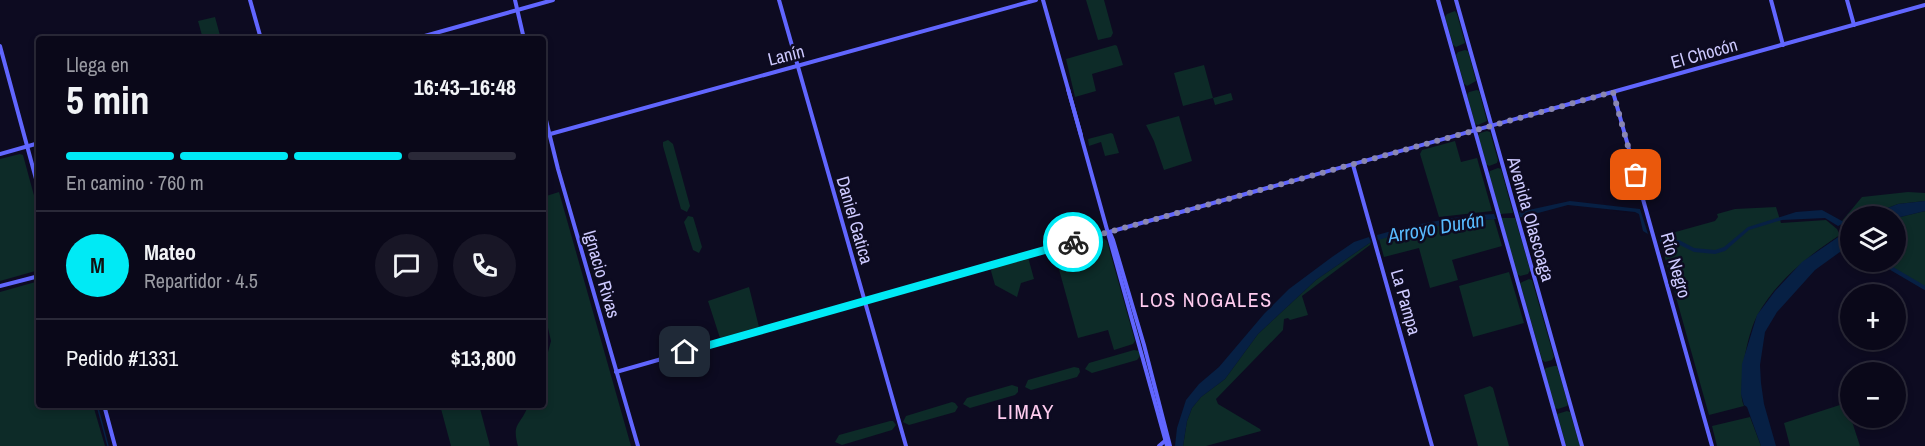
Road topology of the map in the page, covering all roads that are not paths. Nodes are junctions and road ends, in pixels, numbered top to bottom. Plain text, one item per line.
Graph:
1 (250, 0) edge
2 (515, 0) edge
3 (553, 0) edge
4 (779, 0) edge
5 (1036, 0) edge
6 (1043, 0) edge
7 (1438, 0) edge
8 (1456, 0) edge
9 (1771, 0) edge
10 (1847, 0) edge
11 (1925, 5) edge
12 (517, 10) junction
13 (1854, 25) junction
14 (260, 36) edge
15 (425, 36) edge
16 (523, 36) edge
17 (1783, 45) junction
18 (0, 46) edge
19 (798, 66) junction
20 (1613, 92) junction
21 (546, 119) edge
22 (1491, 126) junction
23 (1475, 131) junction
24 (550, 134) junction
25 (546, 135) edge
26 (36, 144) edge
27 (28, 146) junction
28 (0, 154) edge
29 (1353, 165) junction
30 (36, 178) edge
31 (1109, 232) junction
32 (36, 277) edge
33 (0, 286) edge
34 (864, 301) junction
35 (616, 372) junction
36 (105, 408) edge
37 (1166, 443) edge
38 (115, 446) edge
39 (638, 446) edge
40 (906, 446) edge
41 (1432, 446) edge
42 (1564, 446) edge
43 (1582, 446) edge
44 (1712, 446) edge

1 - 14 main road
2 - 12 main road
3 - 12 main road
4 - 19 main road, Daniel Gatica
5 - 19 main road, Lanín
6 - 31 main road
7 - 23 main road, Avenida Olascoaga
8 - 22 main road, Avenida Olascoaga
9 - 17 main road
10 - 13 main road
11 - 13 main road, El Chocón
12 - 15 main road
12 - 16 main road
13 - 17 main road, El Chocón
17 - 20 main road, El Chocón
18 - 27 main road
19 - 24 main road, Lanín
19 - 34 main road, Daniel Gatica
20 - 22 main road, El Chocón
20 - 44 main road, Río Negro
21 - 24 main road, Ignacio Rivas
22 - 23 main road, El Chocón
22 - 43 main road, Avenida Olascoaga
23 - 29 main road, El Chocón
23 - 42 main road, Avenida Olascoaga
24 - 25 main road, Lanín
24 - 35 main road, Ignacio Rivas
26 - 27 main road
27 - 28 main road
27 - 30 main road
29 - 31 main road, El Chocón
29 - 41 main road, La Pampa
31 - 34 main road, El Chocón
31 - 37 main road
32 - 33 main road
34 - 35 main road, El Chocón
34 - 40 main road, Daniel Gatica
35 - 39 main road, Ignacio Rivas
36 - 38 main road

